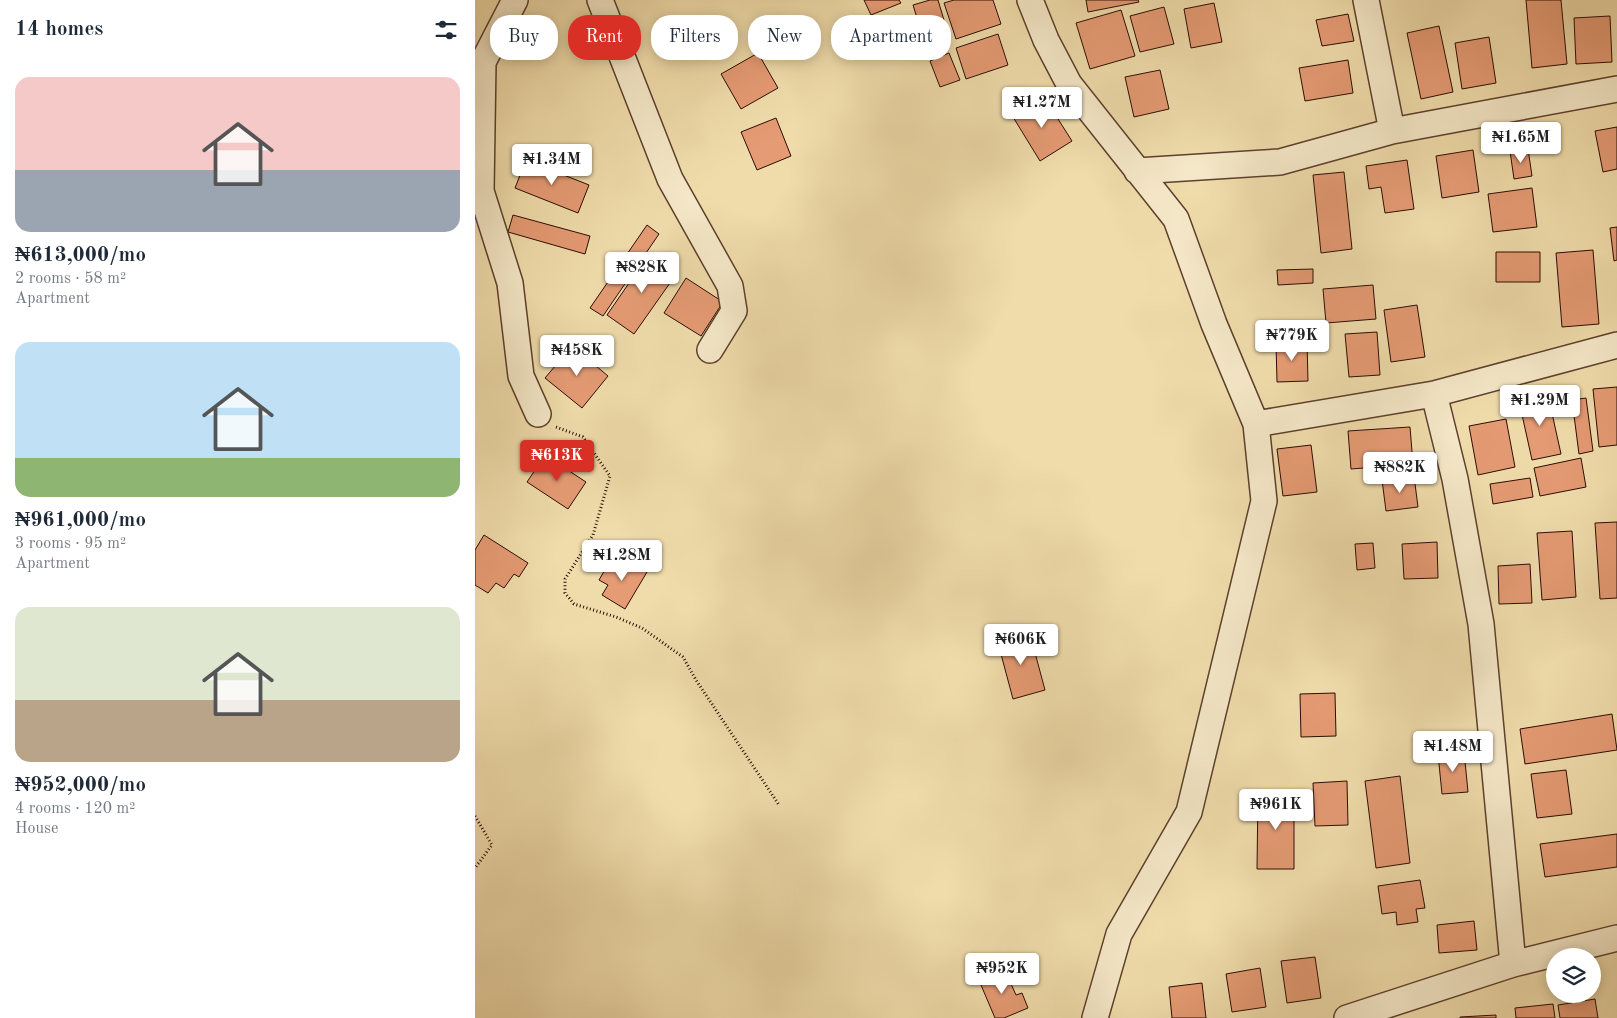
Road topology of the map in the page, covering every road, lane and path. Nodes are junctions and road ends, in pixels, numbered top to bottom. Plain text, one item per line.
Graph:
1 (515, 0) edge
2 (600, 0) edge
3 (1030, 0) edge
4 (1366, 0) edge
5 (1617, 89) edge
6 (1392, 131) junction
7 (1137, 172) junction
8 (1617, 345) edge
9 (710, 350) dead end
10 (1433, 394) junction
11 (539, 414) joint
12 (1256, 424) junction
13 (779, 805) dead end
14 (475, 816) edge
15 (475, 868) edge
16 (1617, 938) edge
17 (1513, 964) junction
18 (1095, 1018) edge
19 (1347, 1018) edge

1 - 11 street
2 - 9 street
3 - 7 street
4 - 6 street
5 - 6 street
6 - 7 street
7 - 12 street
8 - 10 street
10 - 12 street
10 - 17 street
11 - 13 path
12 - 18 street
14 - 15 path
16 - 17 street
17 - 19 street

